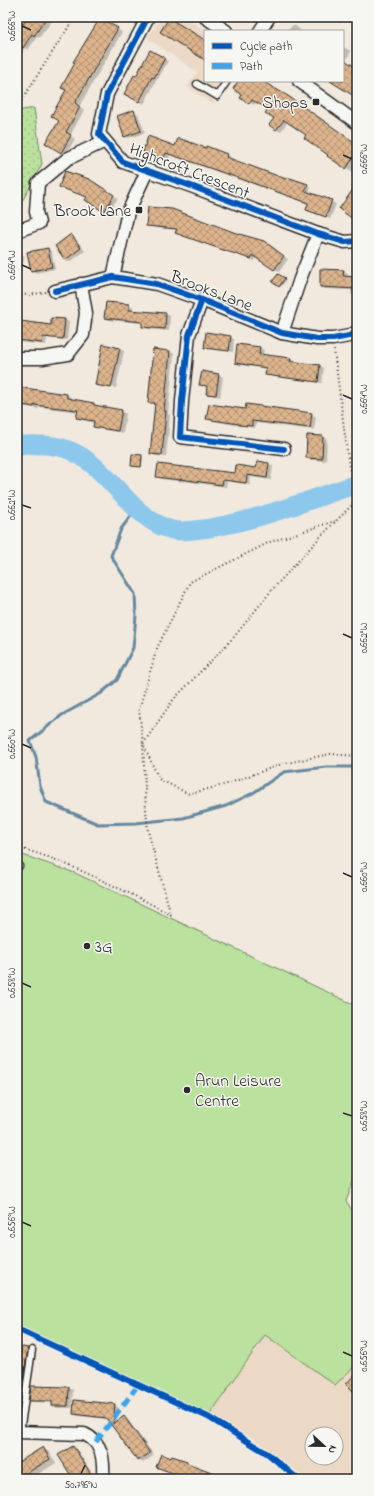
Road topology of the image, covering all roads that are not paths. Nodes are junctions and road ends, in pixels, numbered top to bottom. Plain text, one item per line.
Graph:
1 (148, 17) edge
2 (205, 17) edge
3 (269, 17) edge
4 (224, 30) edge
5 (261, 30) edge
6 (226, 82) edge
7 (300, 82) edge
8 (198, 84) dead end
9 (357, 123) edge
10 (105, 141) junction
11 (147, 171) junction
12 (17, 231) edge
13 (318, 234) junction
14 (357, 241) edge
15 (113, 277) junction
16 (81, 284) junction
17 (55, 291) road end
18 (202, 300) junction
19 (357, 332) edge
20 (282, 333) junction
21 (17, 358) edge
22 (284, 449) dead end
23 (32, 1350) dead end
24 (18, 1432) edge
25 (103, 1479) edge

1 - 10 street, Highcroft Crescent
2 - 4 street
3 - 5 street
6 - 8 lane
7 - 9 street
10 - 11 street, Highcroft Crescent
10 - 12 street
11 - 13 street, Highcroft Crescent
11 - 15 street
13 - 14 street, Highcroft Crescent
13 - 20 street
15 - 16 street, Brooks Lane
15 - 18 street, Brooks Lane
16 - 17 street, Brooks Lane
16 - 21 street
18 - 20 street, Brooks Lane
18 - 22 street
19 - 20 street, Brooks Lane
23 - 24 lane
24 - 25 street

